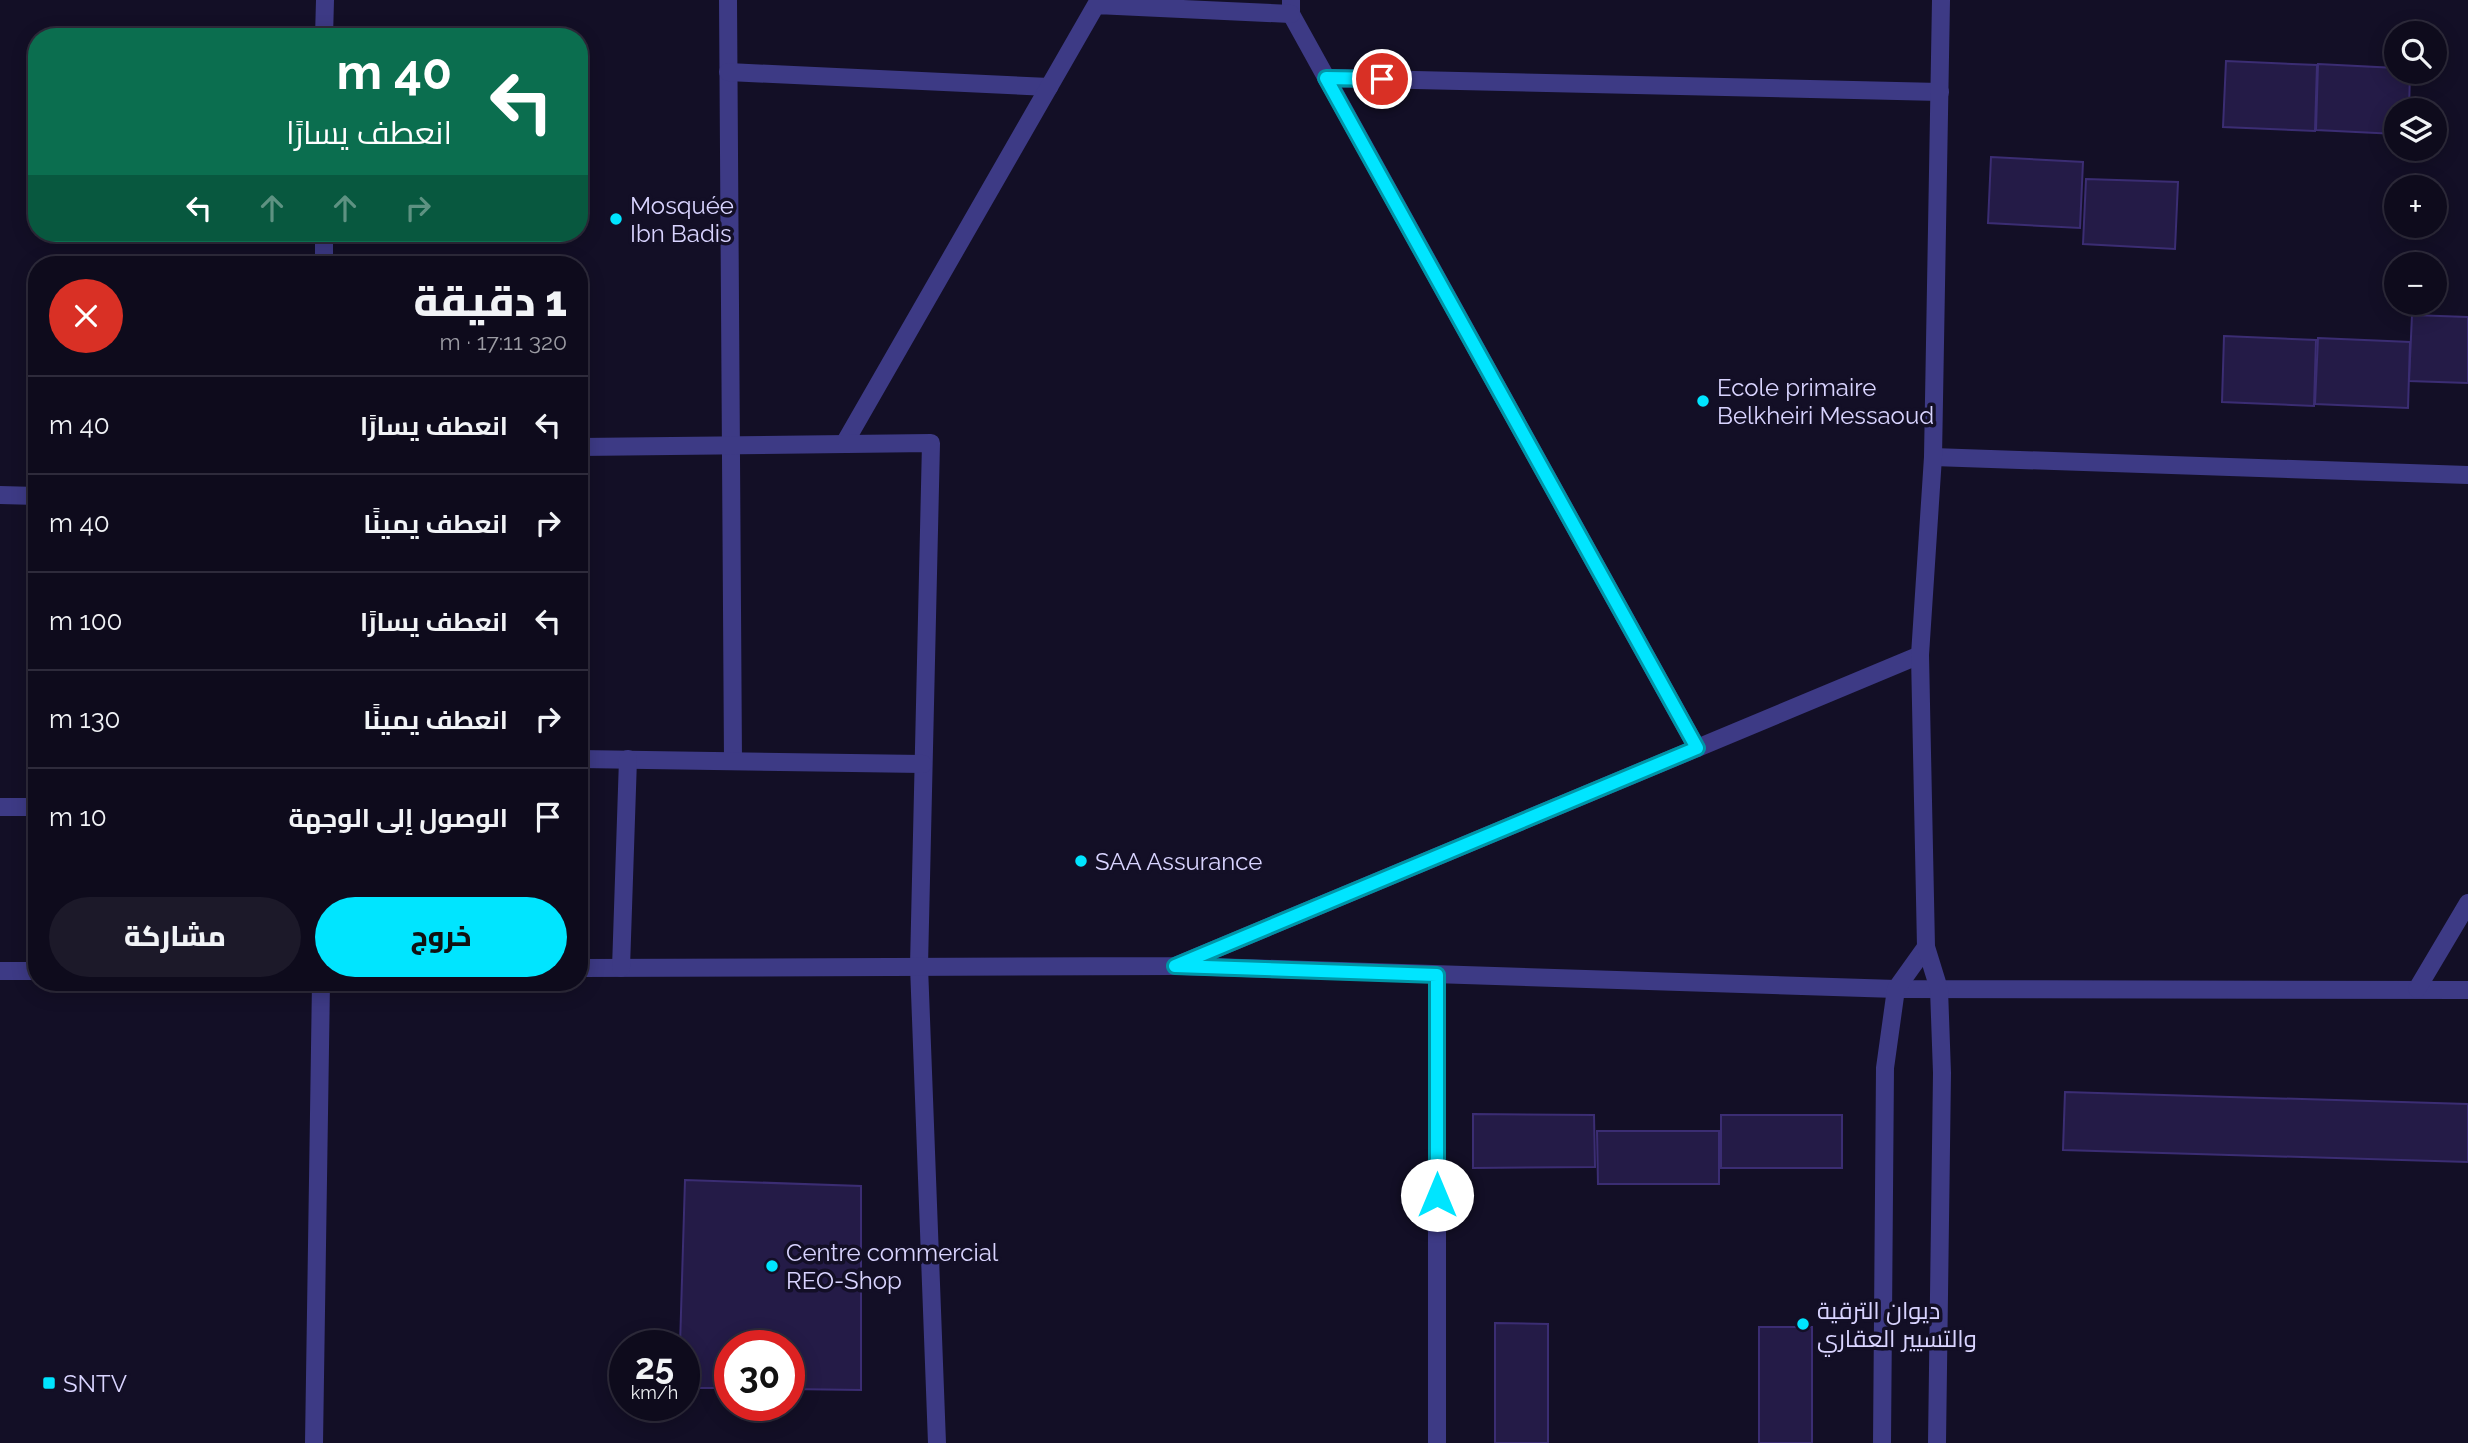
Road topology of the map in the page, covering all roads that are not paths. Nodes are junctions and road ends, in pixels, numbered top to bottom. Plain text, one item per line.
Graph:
1 (325, 0) edge
2 (728, 0) edge
3 (1941, 0) edge
4 (1291, 7) edge
5 (324, 28) edge
6 (729, 72) junction
7 (1326, 78) junction
8 (1049, 87) junction
9 (1940, 92) junction
10 (844, 444) junction
11 (732, 445) junction
12 (588, 447) edge
13 (1933, 457) junction
14 (2468, 475) edge
15 (0, 495) edge
16 (28, 496) edge
17 (1920, 655) junction
18 (1697, 748) junction
19 (588, 759) edge
20 (628, 759) junction
21 (733, 761) junction
22 (923, 764) junction
23 (0, 807) edge
24 (28, 807) edge
25 (2468, 904) edge
26 (1926, 947) junction
27 (1175, 966) junction
28 (919, 967) junction
29 (588, 968) edge
30 (621, 968) junction
31 (0, 971) edge
32 (28, 971) edge
33 (1437, 975) junction
34 (1896, 989) junction
35 (1939, 989) junction
36 (2417, 989) junction
37 (2468, 990) edge
38 (321, 991) edge
39 (314, 1443) edge
40 (937, 1443) edge
41 (1437, 1443) edge
42 (1882, 1443) edge
43 (1937, 1443) edge

1 - 5 street
2 - 6 street
3 - 9 street
4 - 7 street
4 - 8 street
6 - 8 street
6 - 11 street
7 - 9 street
7 - 18 street
8 - 10 street
9 - 13 street
10 - 11 street
10 - 22 street
11 - 12 street
11 - 21 street
13 - 14 street
13 - 17 street
15 - 16 street
17 - 18 street
17 - 26 street
18 - 27 street
19 - 20 street
20 - 21 street
20 - 30 street
21 - 22 street
22 - 28 street
23 - 24 street
25 - 36 street
26 - 34 street
26 - 35 street
27 - 28 street
27 - 33 street
28 - 30 street
28 - 40 street
29 - 30 street
31 - 32 street
33 - 34 street
33 - 41 street
34 - 35 street
34 - 42 street
35 - 36 street
35 - 43 street
36 - 37 street
38 - 39 street

